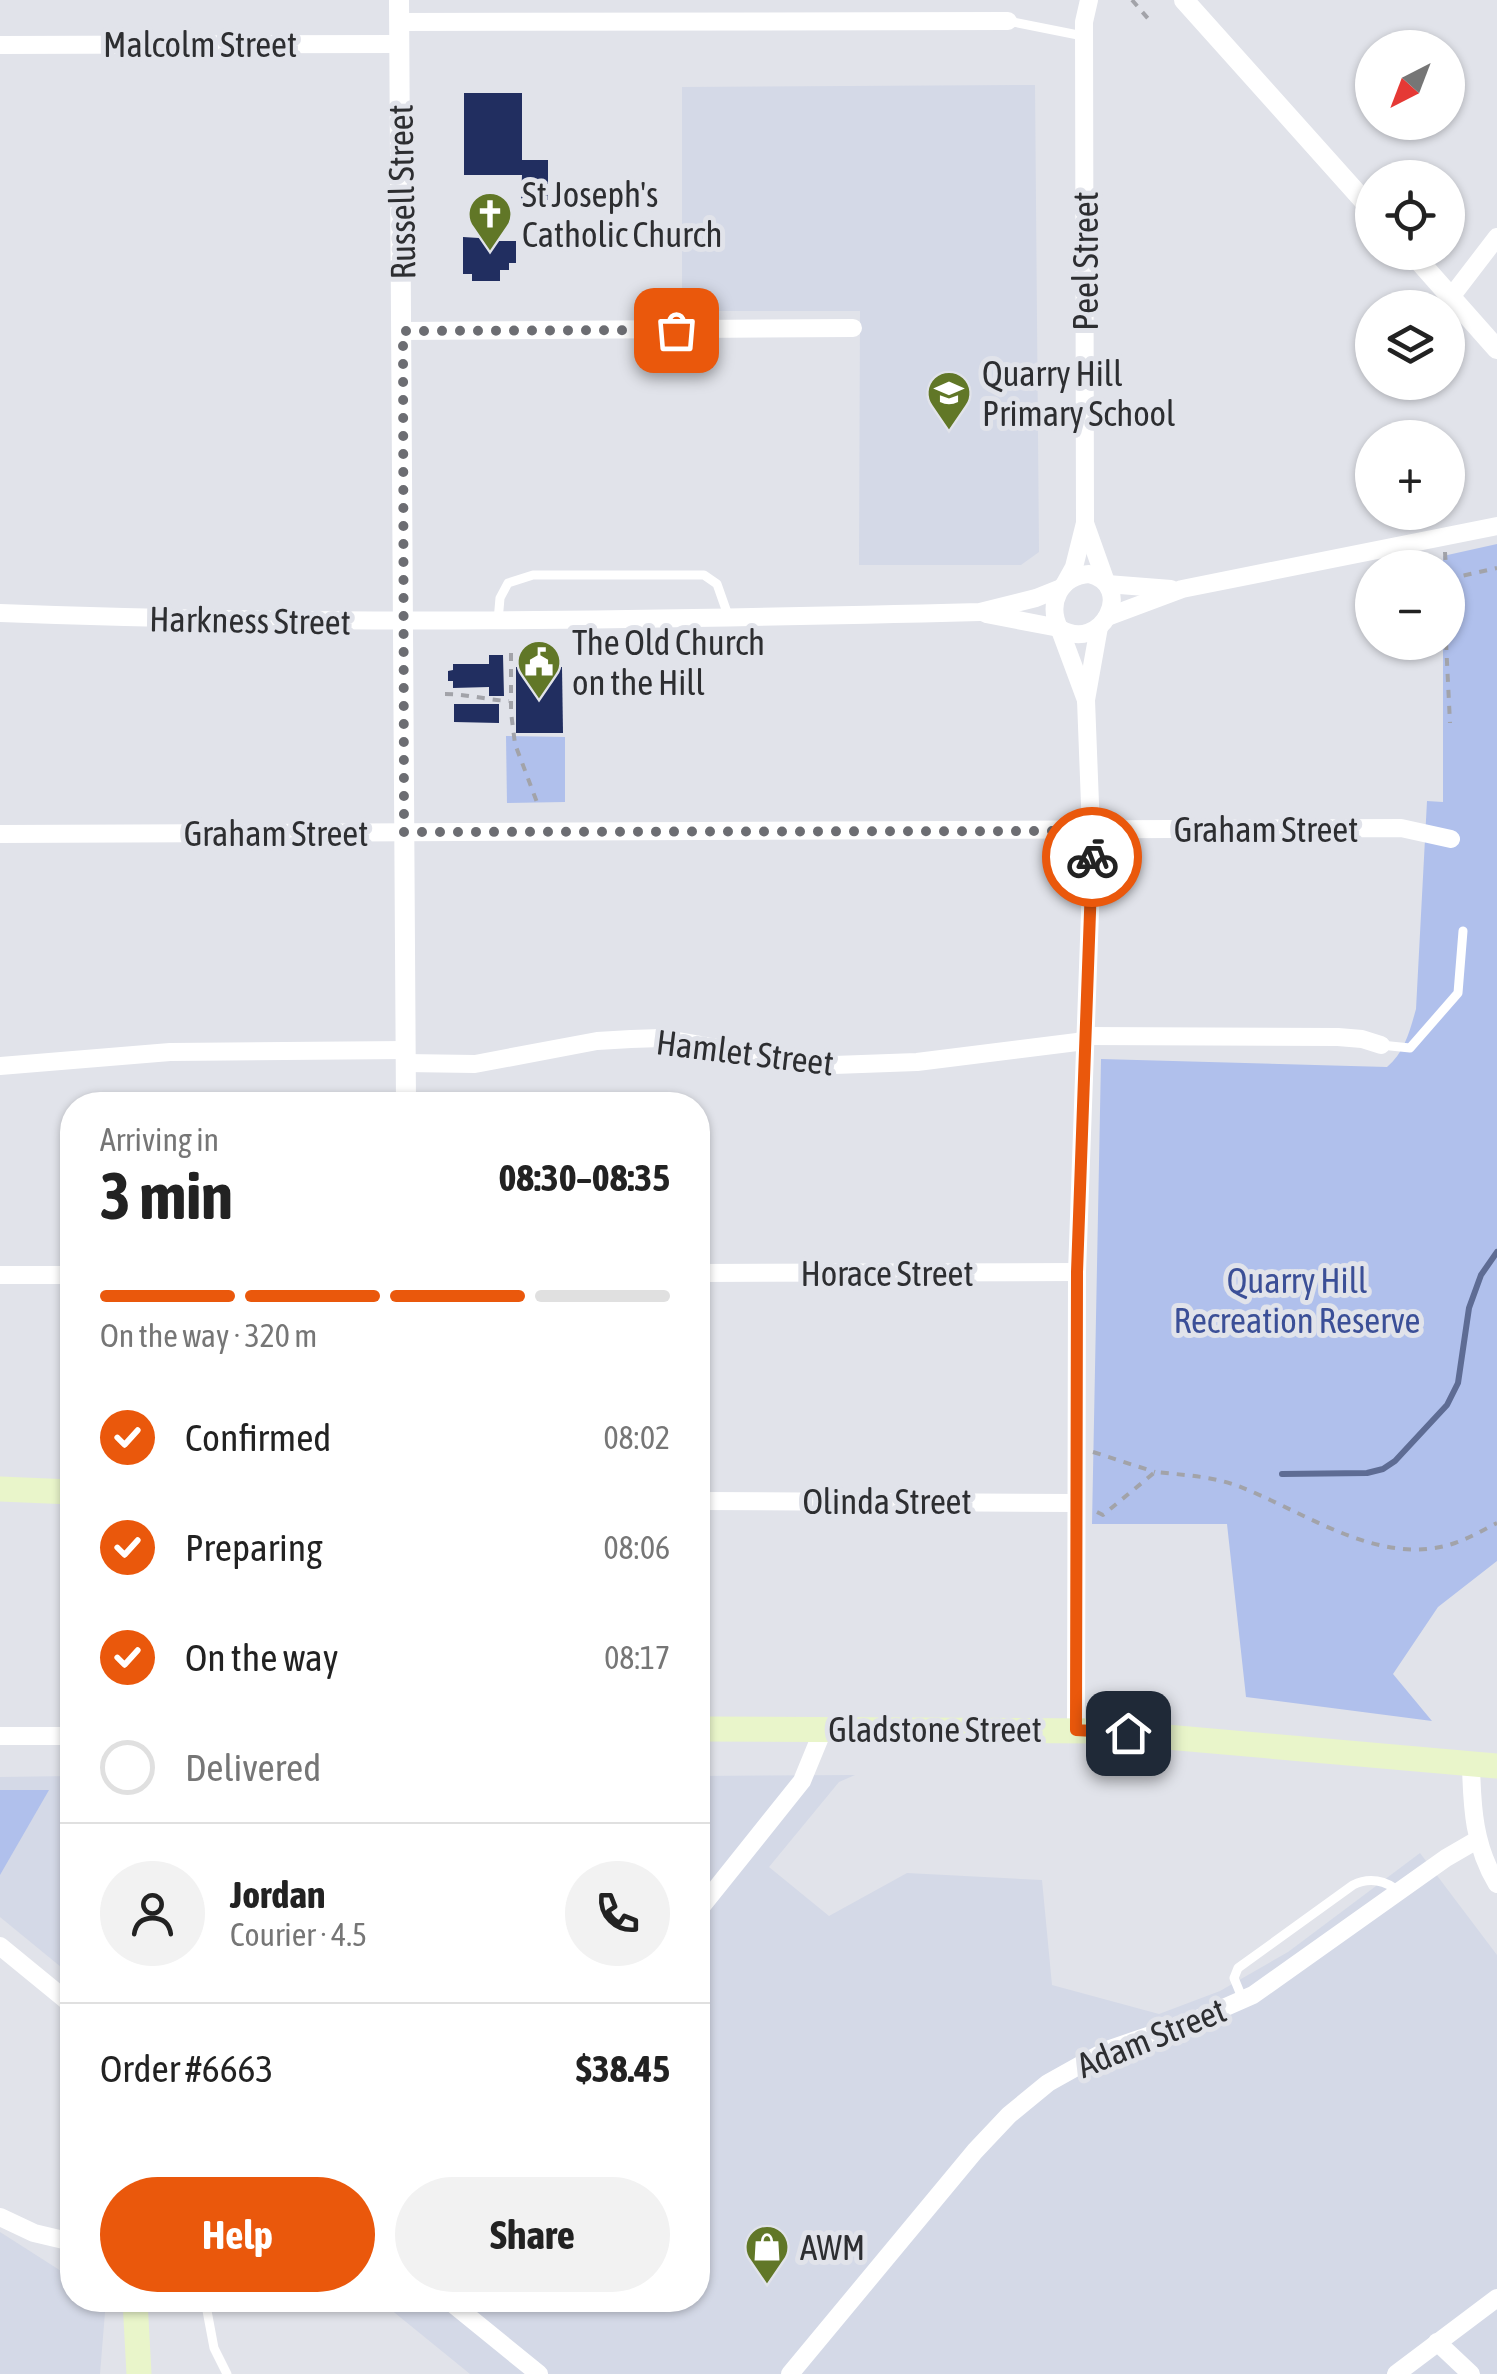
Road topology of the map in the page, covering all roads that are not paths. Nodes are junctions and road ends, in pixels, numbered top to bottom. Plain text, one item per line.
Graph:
1 (399, 0) edge
2 (1089, 0) edge
3 (1184, 0) edge
4 (1008, 21) joint
5 (399, 22) junction
6 (1084, 36) junction
7 (400, 44) junction
8 (0, 45) edge
9 (1355, 191) edge
10 (1497, 237) edge
11 (1427, 270) edge
12 (1445, 290) edge
13 (1456, 290) edge
14 (1465, 313) edge
15 (852, 328) dead end
16 (403, 331) junction
17 (1497, 349) edge
18 (1085, 523) junction
19 (1497, 526) edge
20 (1107, 583) junction
21 (1062, 586) junction
22 (1182, 589) junction
23 (980, 612) junction
24 (0, 613) edge
25 (729, 618) junction
26 (498, 621) junction
27 (403, 622) junction
28 (1103, 622) junction
29 (1059, 629) junction
30 (1086, 700) junction
31 (1092, 831) junction
32 (404, 832) junction
33 (0, 834) edge
34 (1451, 839) dead end
35 (1463, 930) dead end
36 (1085, 1038) junction
37 (1380, 1045) joint
38 (406, 1056) junction
39 (0, 1066) edge
40 (406, 1092) edge
41 (1077, 1272) junction
42 (710, 1274) edge
43 (60, 1275) edge
44 (0, 1276) edge
45 (0, 1488) edge
46 (60, 1491) edge
47 (710, 1501) edge
48 (60, 1502) edge
49 (1076, 1503) junction
50 (0, 1505) edge
51 (710, 1729) edge
52 (822, 1730) junction
53 (1076, 1730) junction
54 (0, 1736) edge
55 (60, 1736) edge
56 (1484, 1766) edge
57 (1478, 1840) junction
58 (1497, 1884) edge
59 (1398, 1892) junction
60 (710, 1896) edge
61 (0, 1946) edge
62 (60, 1995) edge
63 (1243, 2000) junction
64 (0, 2217) edge
65 (60, 2239) edge
66 (1497, 2298) edge
67 (136, 2312) edge
68 (207, 2312) edge
69 (463, 2312) edge
70 (1437, 2342) junction
71 (139, 2374) edge
72 (228, 2374) edge
73 (539, 2374) edge
74 (790, 2374) edge
75 (1396, 2374) edge
76 (1471, 2374) edge

1 - 5 street, Russell Street
2 - 6 street, Peel Street
3 - 9 street
4 - 5 street
4 - 6 lane
5 - 7 street, Russell Street
6 - 18 street, Peel Street
7 - 8 street, Malcolm Street
7 - 16 street, Russell Street
10 - 13 street
11 - 12 street
14 - 17 street
15 - 16 street
16 - 27 street, Russell Street
18 - 20 street, Peel Street
18 - 21 street, Peel Street
19 - 22 street
20 - 21 street
20 - 22 street
20 - 28 street
21 - 23 street, Harkness Street
21 - 29 street
22 - 28 street
23 - 25 street, Harkness Street
23 - 29 street, Harkness Street
24 - 27 street, Harkness Street
25 - 26 street, Harkness Street
25 - 26 lane
26 - 27 street, Harkness Street
27 - 32 street, Russell Street
28 - 29 street
28 - 30 street
29 - 30 street
30 - 31 street
31 - 32 street, Graham Street
31 - 34 street, Graham Street
31 - 36 street
32 - 33 street, Graham Street
32 - 38 street, Russell Street
35 - 37 lane
36 - 37 street, Hamlet Street
36 - 38 street, Hamlet Street
36 - 41 street
38 - 39 street, Hamlet Street
38 - 40 street, Russell Street
41 - 42 street, Horace Street
41 - 49 street
43 - 44 street
45 - 46 main road
47 - 49 street, Olinda Street
48 - 50 main road
49 - 53 street
51 - 52 main road, Gladstone Street
52 - 53 main road, Gladstone Street
52 - 60 street
53 - 56 main road, Gladstone Street
54 - 55 street
56 - 57 street
57 - 58 street
57 - 59 street, Adam Street
59 - 63 street, Adam Street
59 - 63 lane
61 - 62 street
63 - 74 street, Adam Street
64 - 65 street
66 - 70 street
67 - 71 main road
68 - 72 lane
69 - 73 street
70 - 75 street
70 - 76 street

